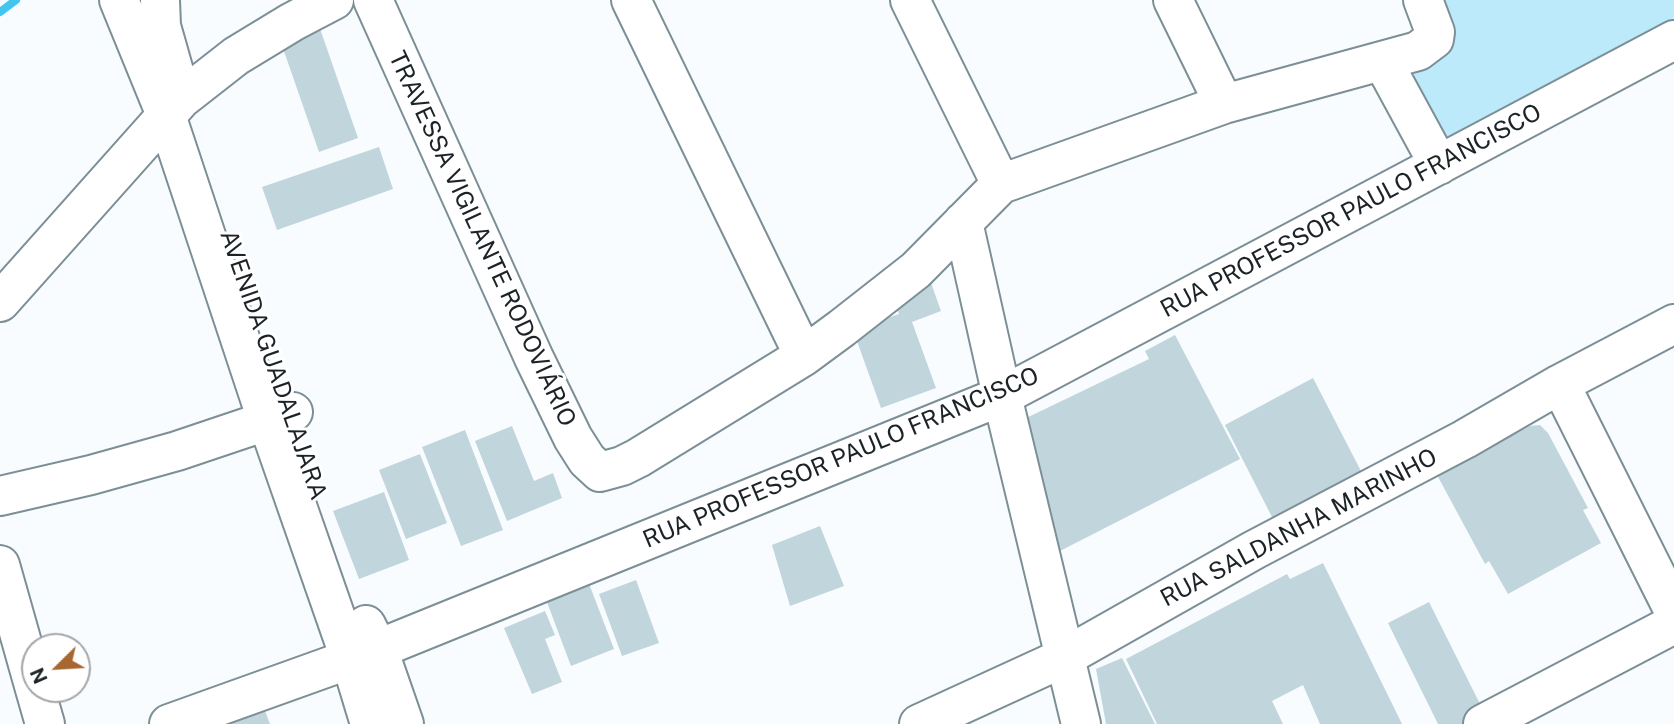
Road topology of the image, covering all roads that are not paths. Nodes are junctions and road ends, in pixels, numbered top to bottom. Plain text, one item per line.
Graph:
1 (120, 0) edge
2 (160, 0) edge
3 (334, 0) edge
4 (373, 0) edge
5 (631, 0) edge
6 (910, 0) edge
7 (1173, 0) edge
8 (1423, 0) edge
9 (1674, 40) edge
10 (1383, 62) junction
11 (1224, 104) junction
12 (174, 107) junction
13 (1439, 165) junction
14 (1001, 184) junction
15 (963, 222) junction
16 (0, 302) edge
17 (1674, 324) edge
18 (804, 356) junction
19 (1560, 384) junction
20 (1002, 396) junction
21 (280, 416) junction
22 (0, 496) edge
23 (0, 565) edge
24 (1674, 611) edge
25 (1674, 624) edge
26 (21, 639) edge
27 (364, 653) junction
28 (1063, 658) junction
29 (39, 703) edge
30 (45, 724) edge
31 (169, 724) edge
32 (370, 724) edge
33 (404, 724) edge
34 (919, 724) edge
35 (1081, 724) edge
36 (1483, 724) edge

1 - 12 street
2 - 12 street
3 - 12 street
4 - 18 street, TRAVESSA VIGILANTE RODOVIÁRIO
5 - 18 street
6 - 14 street
7 - 11 street
8 - 10 street
9 - 13 street, RUA PROFESSOR PAULO FRANCISCO
10 - 11 street
10 - 13 street
11 - 14 street
12 - 16 street
12 - 21 street
13 - 20 street, RUA PROFESSOR PAULO FRANCISCO
14 - 15 street
15 - 18 street
15 - 20 street
17 - 19 street, RUA SALDANHA MARINHO
19 - 24 street
19 - 28 street, RUA SALDANHA MARINHO
20 - 27 street, RUA PROFESSOR PAULO FRANCISCO
20 - 28 street
21 - 22 street
21 - 27 street
23 - 26 street
25 - 36 street
27 - 31 street, RUA PROFESSOR PAULO FRANCISCO
27 - 32 street
27 - 33 street
28 - 34 street, RUA SALDANHA MARINHO
28 - 35 street
29 - 30 street

